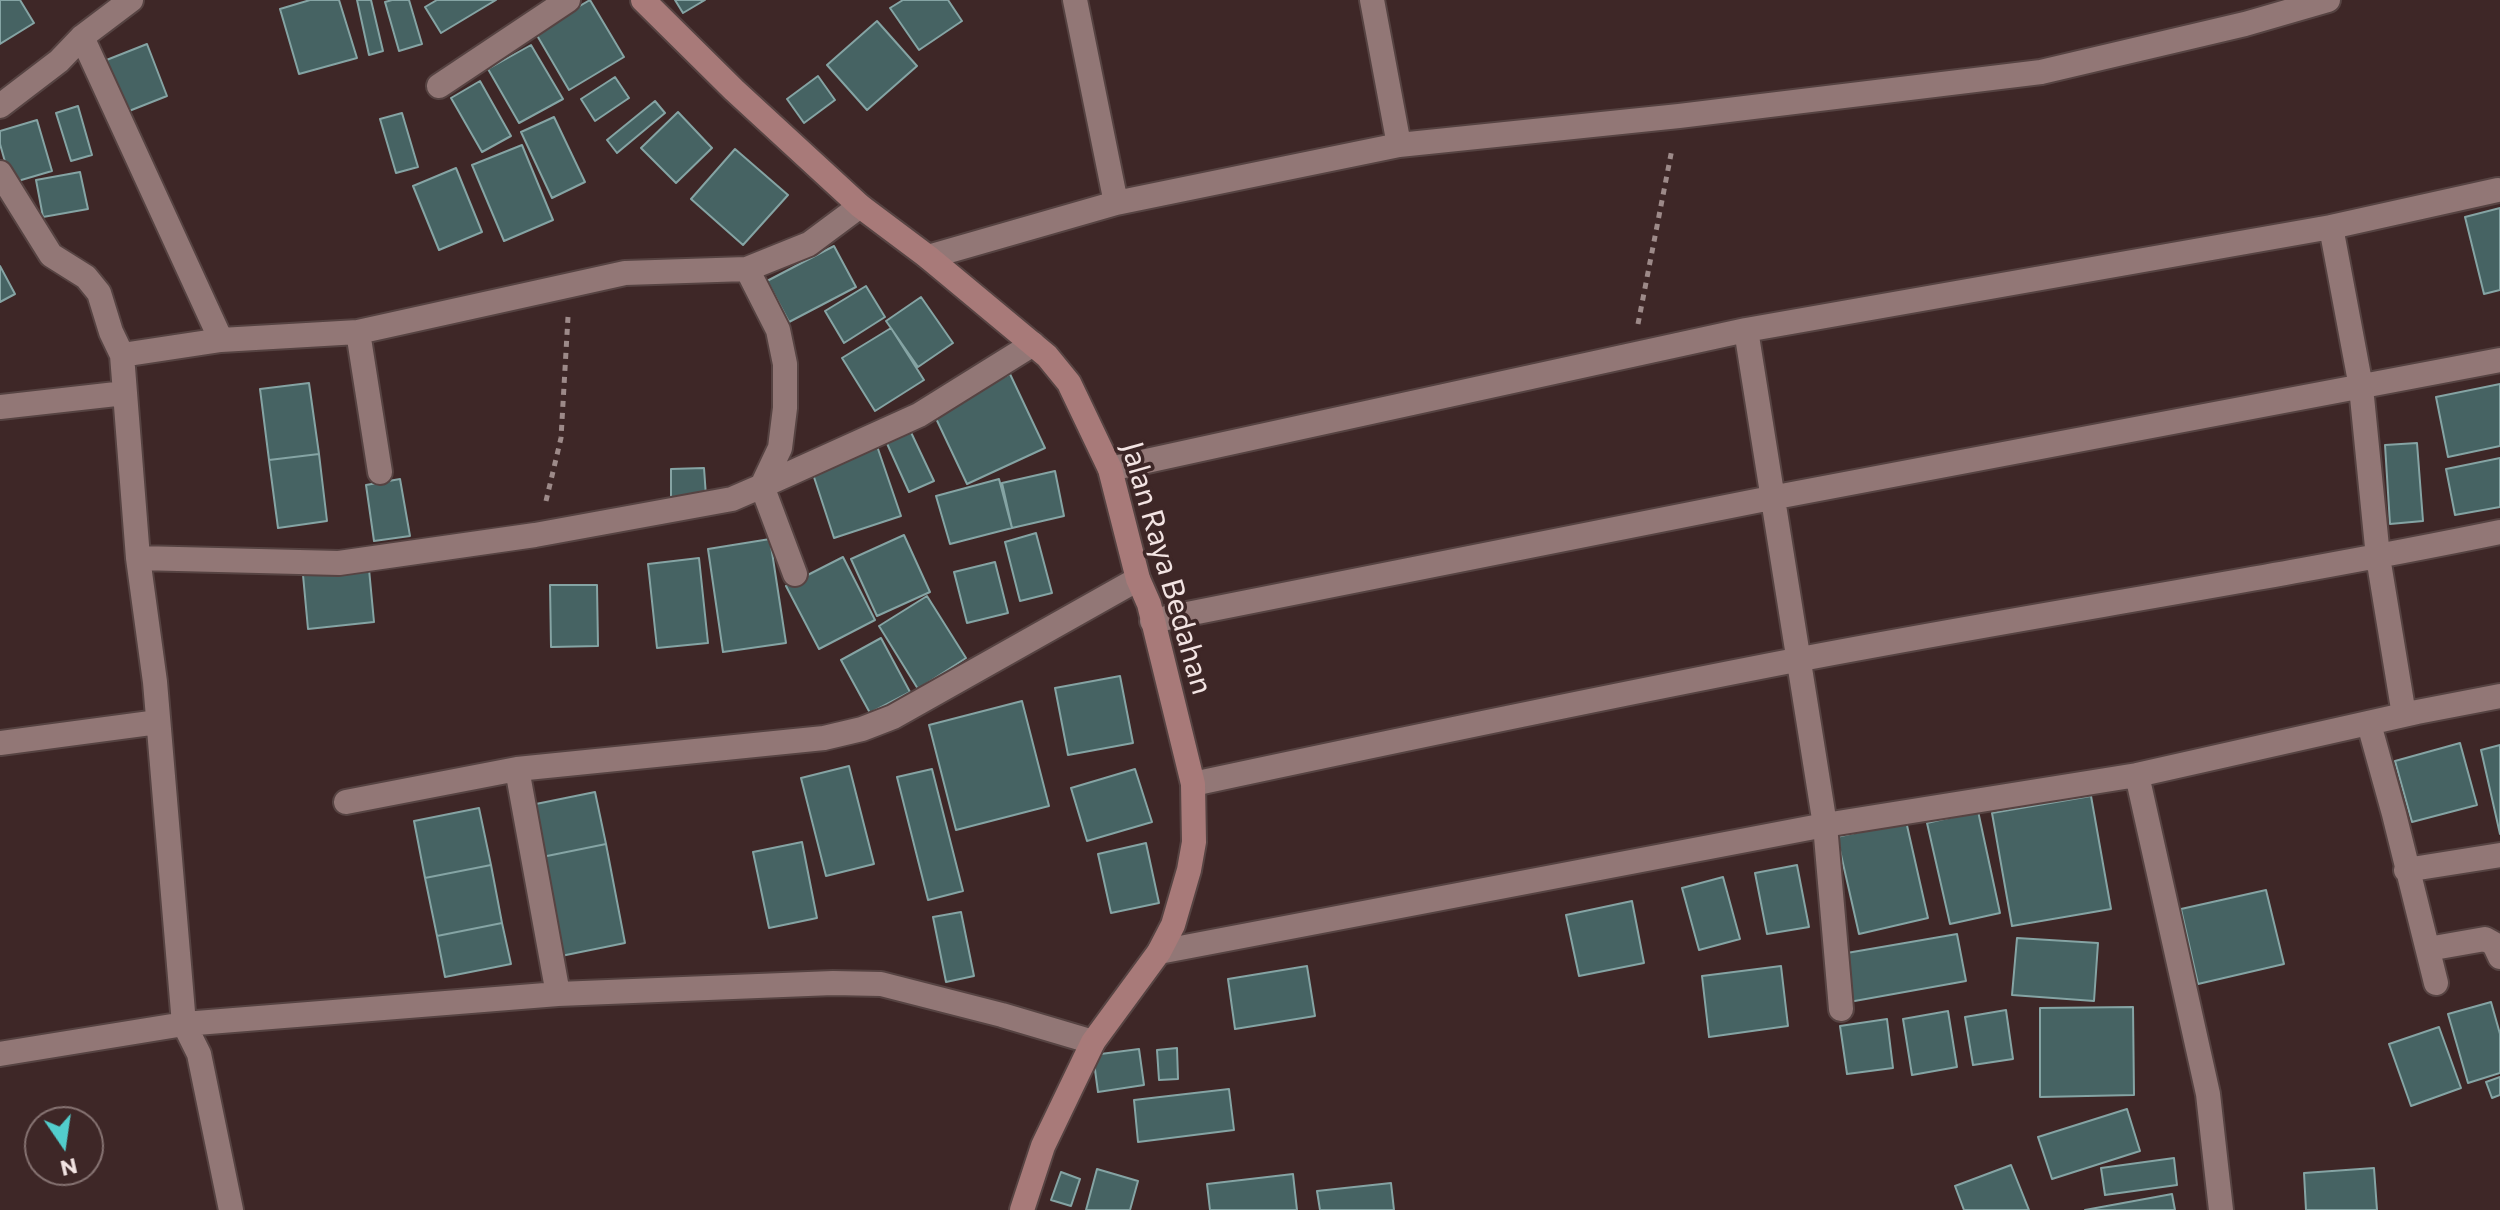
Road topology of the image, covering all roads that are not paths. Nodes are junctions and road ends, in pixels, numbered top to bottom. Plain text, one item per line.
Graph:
1 (131, 0) edge
2 (568, 0) edge
3 (643, 0) edge
4 (1075, 0) edge
5 (1372, 0) edge
6 (2328, 0) edge
7 (82, 37) junction
8 (439, 86) dead end
9 (0, 106) edge
10 (1399, 145) junction
11 (0, 173) edge
12 (2498, 190) edge
13 (1116, 203) junction
14 (860, 206) junction
15 (2331, 227) junction
16 (928, 257) junction
17 (747, 269) junction
18 (1746, 330) junction
19 (358, 332) junction
20 (221, 340) junction
21 (1033, 344) junction
22 (122, 355) junction
23 (2500, 360) edge
24 (2361, 387) junction
25 (125, 393) junction
26 (0, 407) edge
27 (1110, 469) junction
28 (380, 472) dead end
29 (762, 486) junction
30 (1771, 498) junction
31 (2500, 532) edge
32 (2378, 557) junction
33 (138, 558) junction
34 (795, 574) dead end
35 (1138, 579) junction
36 (1152, 621) junction
37 (1798, 660) junction
38 (2500, 696) edge
39 (2404, 715) junction
40 (158, 722) junction
41 (2369, 724) junction
42 (0, 743) edge
43 (517, 769) junction
44 (2137, 775) junction
45 (1193, 784) junction
46 (346, 802) dead end
47 (1825, 825) junction
48 (2500, 855) edge
49 (2406, 870) junction
50 (2428, 949) junction
51 (1159, 952) junction
52 (2500, 957) edge
53 (2436, 983) dead end
54 (558, 994) junction
55 (1841, 1009) dead end
56 (184, 1024) junction
57 (1093, 1042) junction
58 (0, 1054) edge
59 (231, 1210) edge
60 (1022, 1210) edge
61 (2221, 1210) edge

1 - 7 street
2 - 8 street
3 - 14 street, Jalan Raya Bedahan
4 - 13 street
5 - 10 street
6 - 10 street
7 - 9 street
7 - 20 street
10 - 13 street
11 - 22 street
12 - 15 street
13 - 16 street
14 - 16 street, Jalan Raya Bedahan
14 - 17 street
15 - 18 street
15 - 24 street
16 - 21 street, Jalan Raya Bedahan
17 - 19 street
17 - 29 street
18 - 27 street
18 - 30 street
19 - 20 street
19 - 28 street
20 - 22 street
21 - 27 street, Jalan Raya Bedahan
21 - 29 street
22 - 25 street
23 - 24 street
24 - 30 street
24 - 32 street
25 - 26 street
25 - 33 street
27 - 35 street, Jalan Raya Bedahan
29 - 33 street
29 - 34 street
30 - 36 street
30 - 37 street
31 - 32 street
32 - 37 street
32 - 39 street
33 - 40 street
35 - 36 street, Jalan Raya Bedahan
35 - 43 street
36 - 45 street, Jalan Raya Bedahan
37 - 45 street
37 - 47 street
38 - 39 street
39 - 41 street
40 - 42 street
40 - 56 street
41 - 44 street
41 - 49 street
43 - 46 street
43 - 54 street
44 - 47 street
44 - 61 street
45 - 51 street, Jalan Raya Bedahan
47 - 51 street
47 - 55 street
48 - 49 street
49 - 50 street
50 - 52 street
50 - 53 street
51 - 57 street, Jalan Raya Bedahan
54 - 56 street
54 - 57 street
56 - 58 street
56 - 59 street
57 - 60 street, Jalan Raya Bedahan

